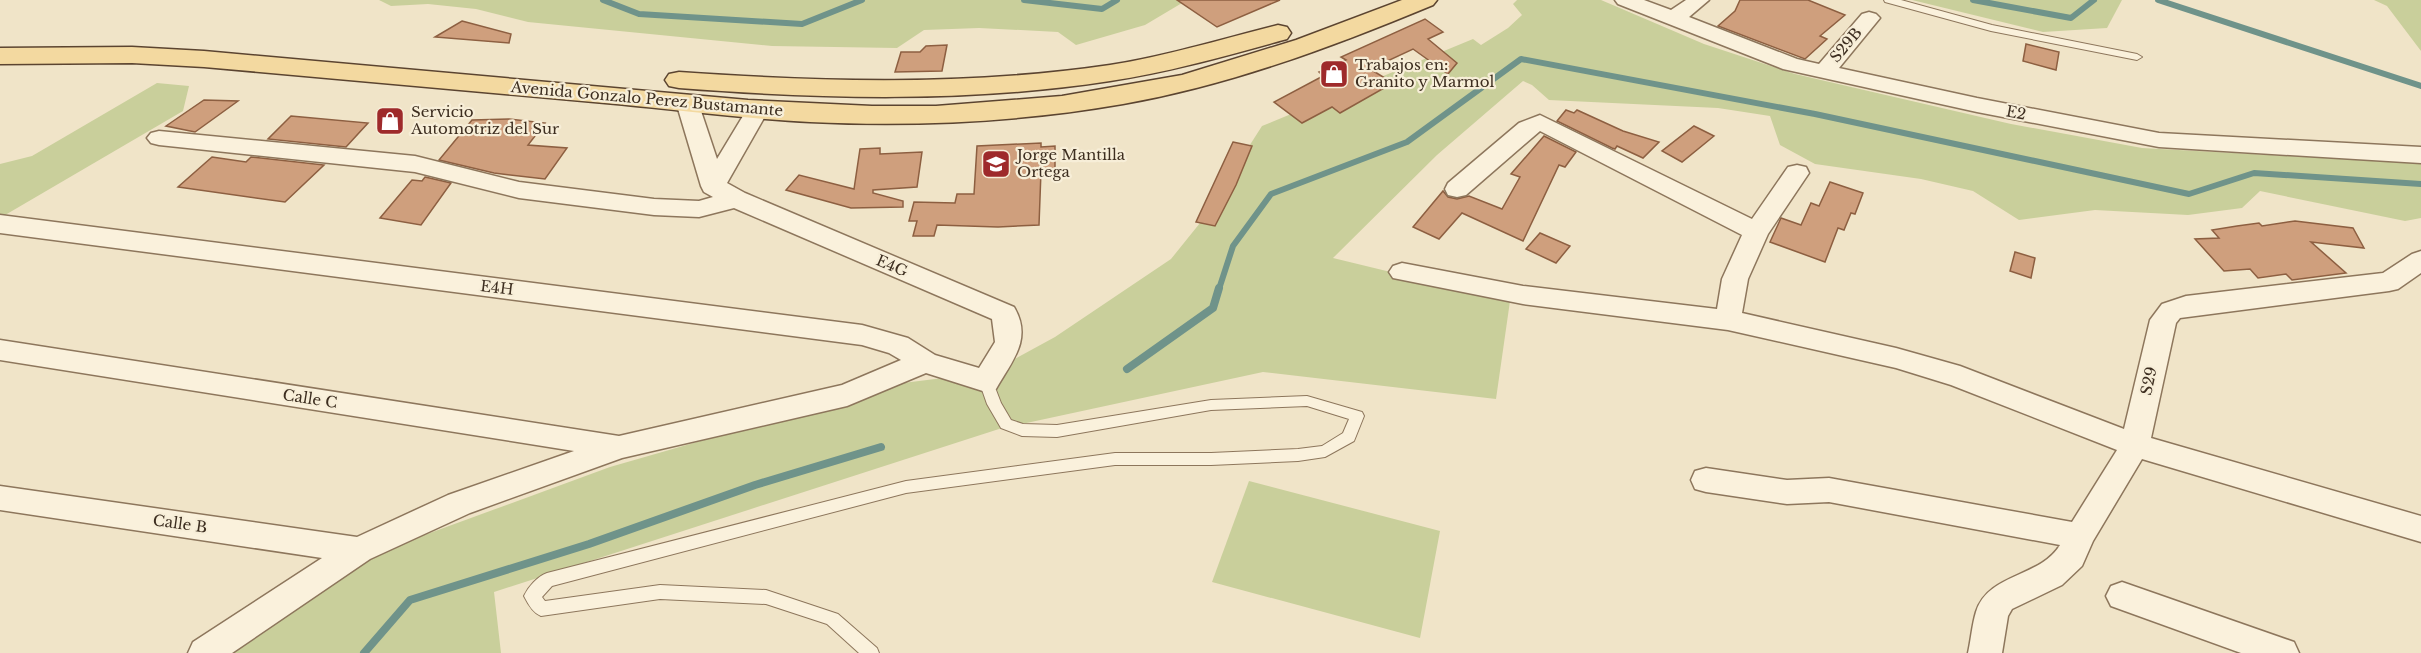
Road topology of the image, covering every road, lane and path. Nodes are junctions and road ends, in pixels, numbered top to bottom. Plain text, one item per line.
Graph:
1 (1367, 0) edge
2 (1424, 0) edge
3 (1625, 0) edge
4 (1699, 0) edge
5 (1889, 0) edge
6 (1869, 18) dead end
7 (1673, 19) junction
8 (0, 41) edge
9 (0, 56) edge
10 (2137, 57) dead end
11 (1824, 72) junction
12 (493, 75) junction
13 (687, 102) junction
14 (758, 111) junction
15 (159, 138) dead end
16 (2421, 155) edge
17 (1797, 173) dead end
18 (713, 186) junction
19 (1457, 189) dead end
20 (736, 199) junction
21 (0, 224) edge
22 (1756, 232) junction
23 (2417, 268) edge
24 (1402, 272) dead end
25 (1728, 320) junction
26 (0, 350) edge
27 (925, 363) junction
28 (986, 381) junction
29 (2135, 445) junction
30 (620, 447) junction
31 (1706, 480) dead end
32 (0, 498) edge
33 (2421, 529) edge
34 (2080, 536) junction
35 (359, 550) junction
36 (2122, 596) dead end
37 (205, 653) edge
38 (871, 653) edge
39 (1985, 653) edge
40 (2282, 653) edge

1 - 12 main road, Avenida Gonzalo Perez Bustamante
2 - 14 main road, Avenida Gonzalo Perez Bustamante
3 - 7 street, E2
4 - 7 street
5 - 10 lane
6 - 11 street, S29B
7 - 11 street, E2
8 - 12 main road, Avenida Gonzalo Perez Bustamante
9 - 12 main road, Avenida Gonzalo Perez Bustamante
11 - 16 street, E2
12 - 13 main road, Avenida Gonzalo Perez Bustamante
13 - 14 main road, Avenida Gonzalo Perez Bustamante
13 - 18 street
14 - 18 street
15 - 20 street
17 - 22 street
18 - 20 street, E4G
19 - 22 street
20 - 28 street, E4G
21 - 27 street, E4H
22 - 25 street
23 - 29 street, S29
24 - 25 street
25 - 29 street
26 - 30 street, Calle C
27 - 28 street, E4H
27 - 30 street
28 - 38 lane
29 - 33 street
29 - 34 street, S29
30 - 35 street
31 - 34 street
32 - 35 street, Calle B
34 - 39 street, S29
35 - 37 street
36 - 40 street

